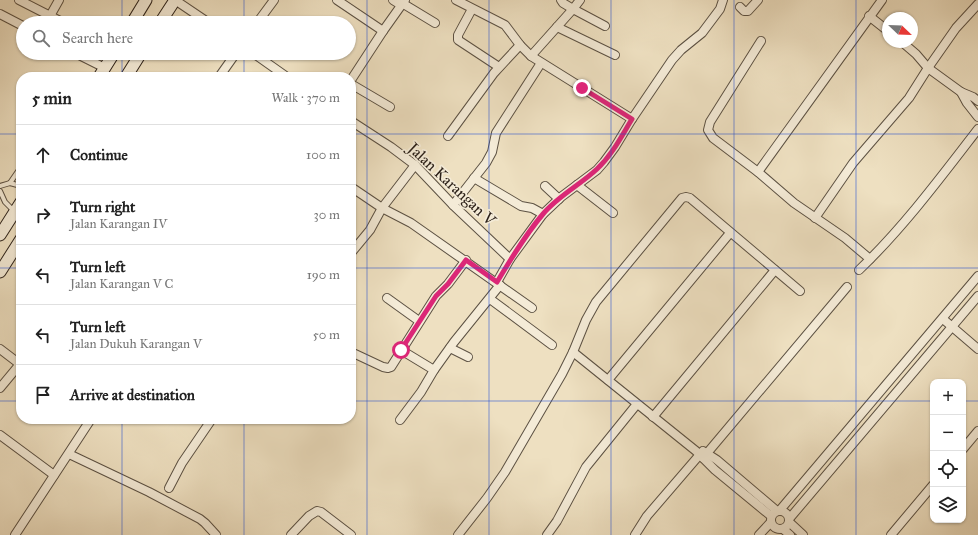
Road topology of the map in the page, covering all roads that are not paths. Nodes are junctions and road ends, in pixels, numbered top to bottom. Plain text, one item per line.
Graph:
1 (19, 0) edge
2 (59, 0) edge
3 (146, 0) edge
4 (175, 0) edge
5 (274, 0) edge
6 (337, 0) edge
7 (393, 0) edge
8 (456, 0) edge
9 (561, 0) edge
10 (580, 0) edge
11 (723, 0) edge
12 (758, 0) edge
13 (882, 0) edge
14 (403, 3) edge
15 (978, 4) edge
16 (740, 8) dead end
17 (472, 9) junction
18 (573, 9) junction
19 (0, 14) edge
20 (50, 16) joint
21 (136, 16) edge
22 (165, 16) edge
23 (199, 16) edge
24 (262, 16) edge
25 (869, 16) junction
26 (16, 22) edge
27 (435, 23) dead end
28 (605, 26) dead end
29 (882, 26) edge
30 (557, 27) junction
31 (383, 31) junction
32 (761, 41) dead end
33 (520, 45) junction
34 (909, 48) edge
35 (615, 55) dead end
36 (531, 56) junction
37 (84, 60) edge
38 (110, 60) edge
39 (137, 60) edge
40 (231, 60) edge
41 (263, 60) edge
42 (541, 63) junction
43 (499, 67) junction
44 (928, 68) junction
45 (101, 72) edge
46 (103, 72) edge
47 (129, 72) edge
48 (223, 72) edge
49 (280, 72) edge
50 (356, 72) edge
51 (356, 87) edge
52 (961, 92) junction
53 (978, 101) edge
54 (390, 107) dead end
55 (978, 116) edge
56 (632, 119) junction
57 (356, 124) edge
58 (978, 129) edge
59 (448, 136) dead end
60 (415, 165) junction
61 (758, 172) junction
62 (16, 175) edge
63 (474, 178) junction
64 (10, 184) junction
65 (16, 185) edge
66 (578, 185) junction
67 (0, 186) edge
68 (545, 186) dead end
69 (356, 190) edge
70 (0, 191) edge
71 (559, 199) junction
72 (453, 205) junction
73 (382, 208) junction
74 (15, 212) joint
75 (613, 213) dead end
76 (543, 214) junction
77 (815, 218) junction
78 (730, 233) junction
79 (0, 235) edge
80 (16, 247) edge
81 (356, 247) edge
82 (510, 259) junction
83 (870, 259) junction
84 (466, 260) junction
85 (775, 270) junction
86 (859, 270) dead end
87 (0, 272) edge
88 (978, 276) edge
89 (499, 284) junction
90 (847, 287) dead end
91 (800, 291) dead end
92 (978, 296) edge
93 (387, 298) dead end
94 (490, 299) junction
95 (532, 308) dead end
96 (943, 319) junction
97 (419, 321) junction
98 (952, 327) junction
99 (552, 345) dead end
100 (450, 348) junction
101 (0, 349) edge
102 (978, 349) edge
103 (401, 350) junction
104 (573, 352) junction
105 (356, 354) edge
106 (468, 357) dead end
107 (16, 362) edge
108 (16, 370) edge
109 (434, 370) junction
110 (608, 380) junction
111 (0, 388) edge
112 (637, 404) junction
113 (653, 416) junction
114 (400, 420) dead end
115 (87, 424) edge
116 (209, 424) edge
117 (978, 431) edge
118 (0, 435) edge
119 (966, 445) edge
120 (69, 454) junction
121 (702, 454) junction
122 (54, 475) junction
123 (931, 487) edge
124 (169, 488) dead end
125 (775, 515) junction
126 (789, 521) junction
127 (780, 531) edge
128 (15, 535) edge
129 (216, 535) edge
130 (291, 535) edge
131 (351, 535) edge
132 (458, 535) edge
133 (547, 535) edge
134 (635, 535) edge
135 (759, 535) edge
136 (790, 535) edge
137 (803, 535) edge
138 (891, 535) edge

1 - 20 street
2 - 20 street
3 - 21 main road
4 - 22 main road
4 - 23 street
5 - 24 street
6 - 31 street
7 - 14 street
8 - 17 street
9 - 18 street
10 - 18 street
11 - 56 street
12 - 16 street
13 - 25 street
14 - 27 street
14 - 31 street
15 - 44 street
17 - 33 street
17 - 43 street
18 - 28 street
18 - 30 street
19 - 26 street
25 - 29 street
25 - 61 street
30 - 35 street
30 - 36 street
31 - 50 street
32 - 61 street
33 - 36 street
33 - 43 street
34 - 44 street
36 - 42 street
37 - 45 street
38 - 46 main road
39 - 47 main road
40 - 48 street
41 - 49 street
42 - 56 street
42 - 63 street
43 - 59 street
44 - 52 street
44 - 77 street
51 - 54 street
52 - 53 street
52 - 55 street
56 - 66 street
57 - 60 street, Jalan Karangan V
58 - 83 street
60 - 72 street, Jalan Karangan V
60 - 73 street
61 - 77 street
62 - 64 lane
63 - 72 street
63 - 76 street
64 - 65 lane
64 - 67 lane
66 - 71 street
66 - 75 street
68 - 71 street
69 - 73 street
70 - 74 lane
71 - 76 street
72 - 82 street, Jalan Karangan V
73 - 81 street
73 - 84 street
74 - 79 main road
76 - 82 street
77 - 83 street
78 - 85 street
78 - 104 street
78 - 110 street
80 - 87 main road
82 - 89 street
83 - 86 street
84 - 89 street
84 - 97 street
85 - 91 street
85 - 113 street
88 - 96 street
89 - 94 street
89 - 95 street
90 - 121 street
92 - 98 street
93 - 97 street
94 - 99 street
94 - 100 street
96 - 98 street
96 - 125 street
97 - 103 street
98 - 102 street
98 - 126 street
100 - 106 street
100 - 109 street
101 - 107 street
103 - 105 street
103 - 109 street
104 - 110 street
104 - 132 street
108 - 111 street
109 - 114 street
110 - 112 street
112 - 113 street
112 - 133 street
113 - 121 street
115 - 120 street
116 - 124 street
117 - 119 street
118 - 122 street
120 - 122 street
120 - 129 street
121 - 125 street
121 - 134 street
122 - 128 street
123 - 138 street
125 - 126 street
125 - 127 street
125 - 135 street
126 - 127 street
126 - 137 street
127 - 136 street
130 - 131 street

